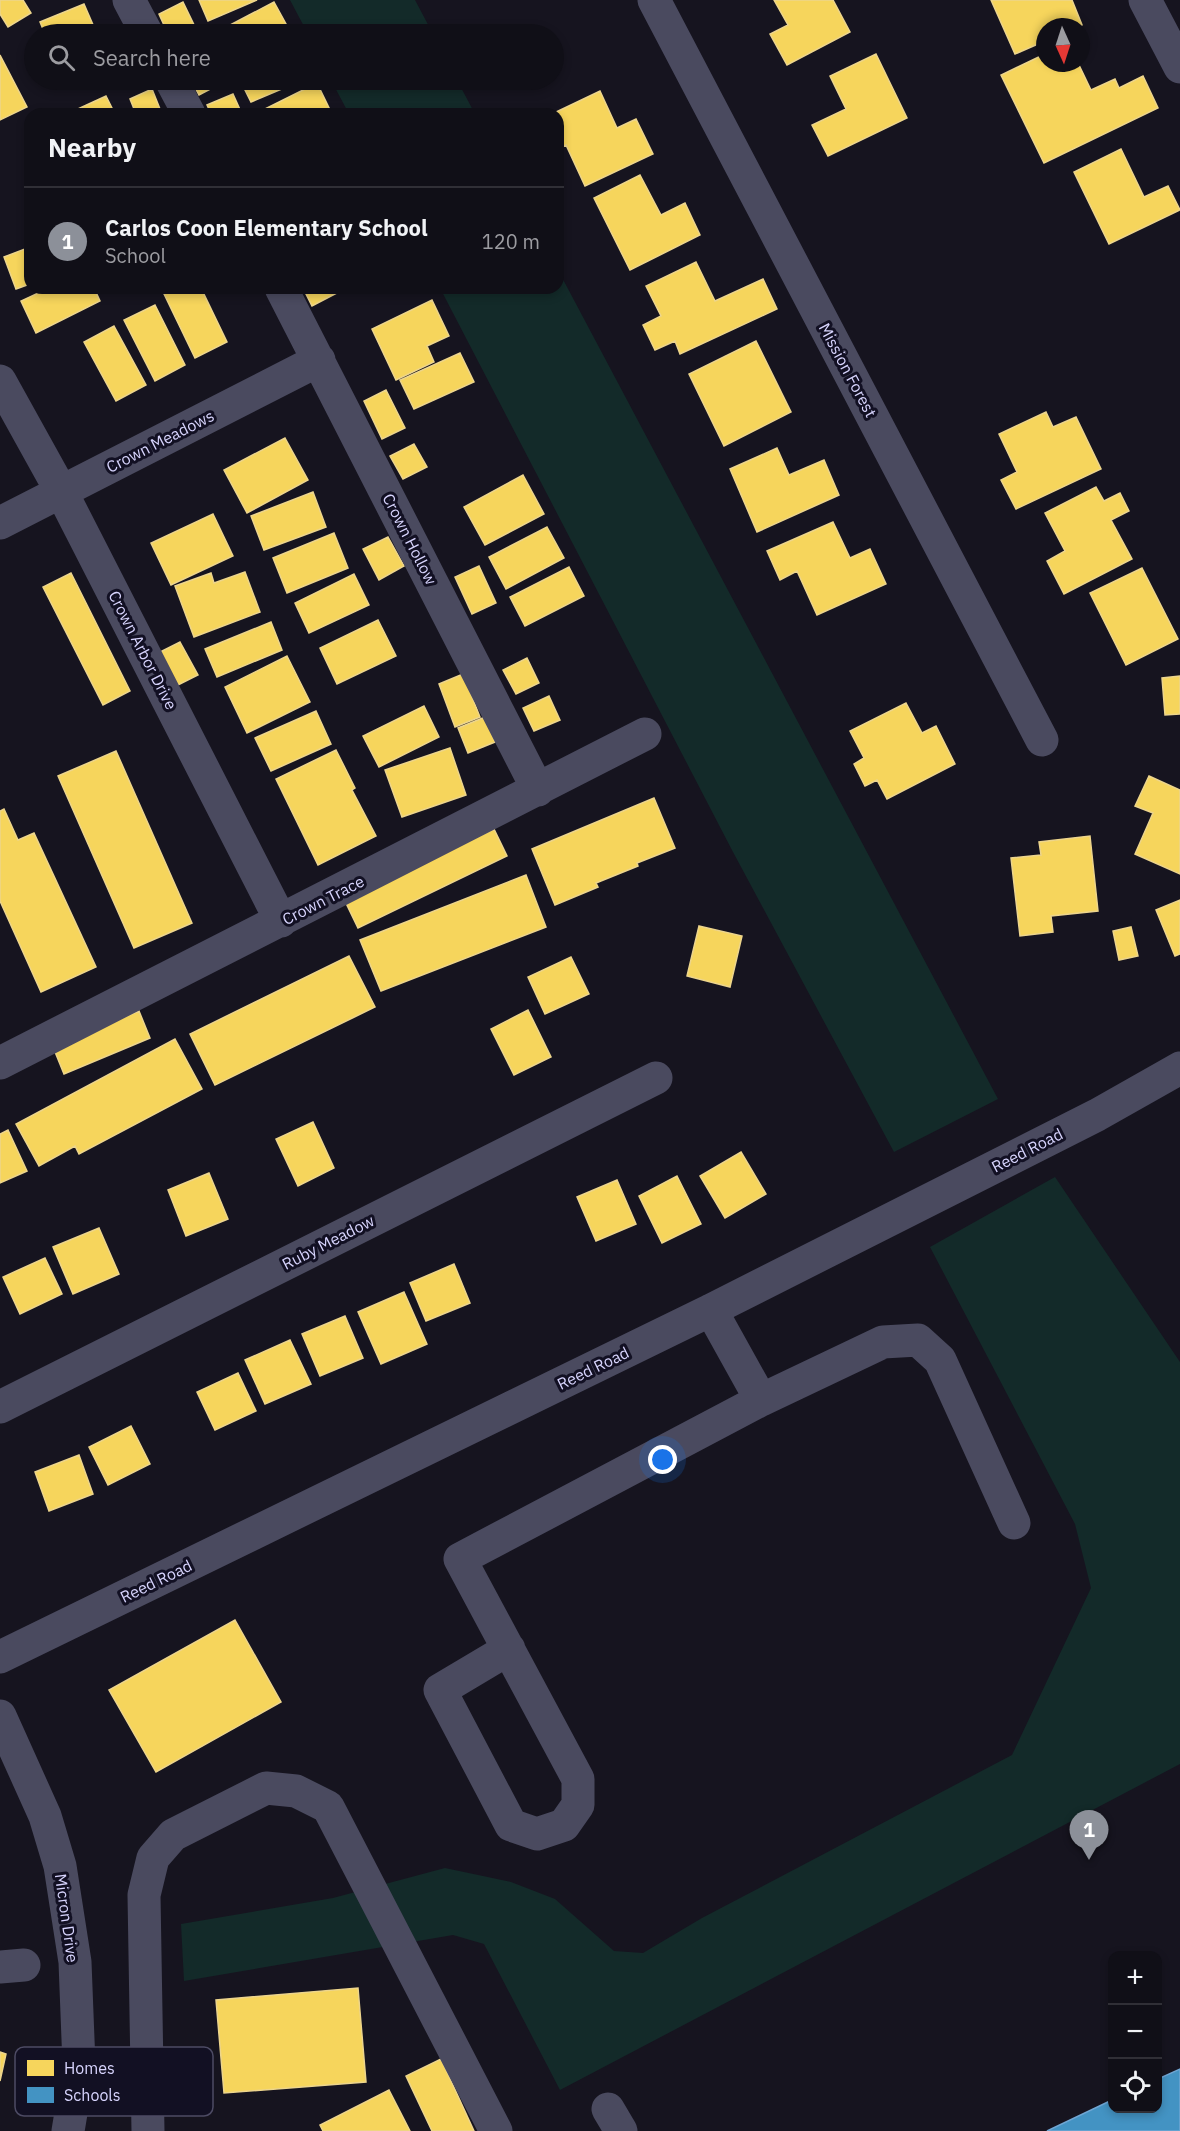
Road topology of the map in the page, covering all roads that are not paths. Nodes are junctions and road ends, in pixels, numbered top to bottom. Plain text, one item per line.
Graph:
1 (129, 0) edge
2 (654, 0) edge
3 (1145, 0) edge
4 (142, 24) edge
5 (1180, 67) edge
6 (176, 90) edge
7 (186, 108) edge
8 (284, 294) edge
9 (319, 360) junction
10 (0, 381) edge
11 (61, 491) junction
12 (0, 523) edge
13 (645, 734) dead end
14 (1042, 740) dead end
15 (538, 790) junction
16 (281, 921) junction
17 (0, 1063) edge
18 (1180, 1068) edge
19 (656, 1078) dead end
20 (711, 1310) junction
21 (761, 1400) junction
22 (0, 1407) edge
23 (1014, 1524) dead end
24 (509, 1649) junction
25 (0, 1657) edge
26 (0, 1716) edge
27 (78, 2047) edge
28 (147, 2047) edge
29 (70, 2116) edge
30 (148, 2116) edge
31 (68, 2131) edge
32 (148, 2131) edge
33 (496, 2131) edge

1 - 4 street
2 - 14 street, Mission Forest
3 - 5 street
6 - 7 street
8 - 9 street, Crown Hollow
9 - 11 street, Crown Meadows
9 - 15 street, Crown Hollow
10 - 11 street, Crown Arbor Drive
11 - 12 street, Crown Meadows
11 - 16 street, Crown Arbor Drive
13 - 15 street, Crown Trace
15 - 16 street, Crown Trace
16 - 17 street, Crown Trace
18 - 20 street, Reed Road
19 - 22 street, Ruby Meadow
20 - 21 street
20 - 25 street, Reed Road
21 - 23 street
21 - 24 street
24 - 24 street
26 - 27 street, Micron Drive
28 - 33 street
29 - 31 street, Micron Drive
30 - 32 street

